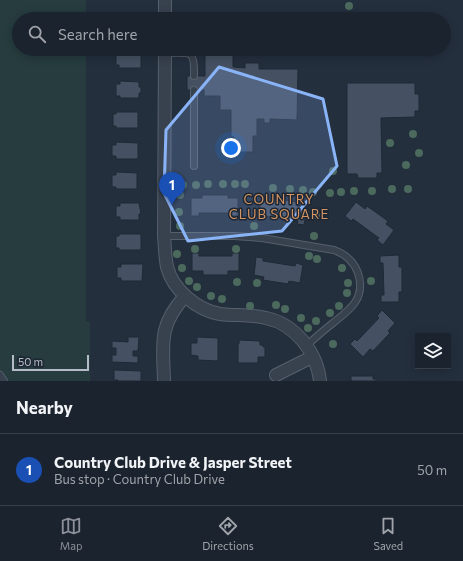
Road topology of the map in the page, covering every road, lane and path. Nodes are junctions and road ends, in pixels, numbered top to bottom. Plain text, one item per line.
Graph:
1 (165, 0) edge
2 (165, 12) edge
3 (165, 56) edge
4 (193, 56) edge
5 (194, 76) dead end
6 (194, 90) dead end
7 (194, 166) dead end
8 (164, 236) junction
9 (185, 296) junction
10 (307, 345) junction
11 (312, 357) junction
12 (0, 375) edge
13 (276, 375) dead end
14 (4, 381) edge
15 (164, 381) edge
16 (320, 381) edge

1 - 2 street
3 - 8 street
4 - 5 lane
6 - 7 lane
8 - 9 street
8 - 10 lane
9 - 10 street
9 - 15 street
10 - 11 street
11 - 13 street
11 - 16 street
12 - 14 lane

